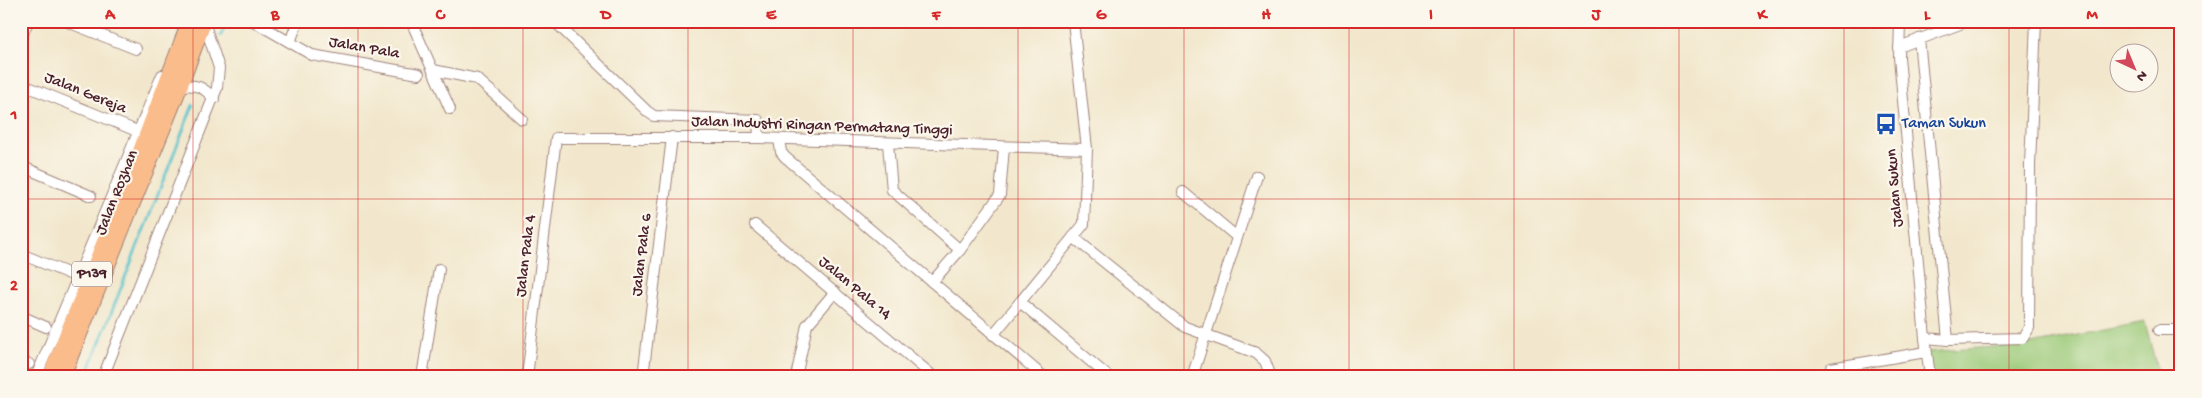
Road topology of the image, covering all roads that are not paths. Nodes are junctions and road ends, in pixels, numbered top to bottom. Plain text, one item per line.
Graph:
1 (28, 21) edge
2 (65, 21) edge
3 (186, 21) edge
4 (253, 21) edge
5 (298, 21) edge
6 (411, 21) edge
7 (554, 21) edge
8 (1073, 21) edge
9 (1900, 21) edge
10 (1968, 21) edge
11 (2036, 21) edge
12 (204, 22) edge
13 (21, 39) edge
14 (1919, 39) junction
15 (290, 42) junction
16 (1899, 47) junction
17 (136, 50) dead end
18 (433, 70) junction
19 (419, 74) dead end
20 (21, 84) edge
21 (180, 86) junction
22 (214, 99) junction
23 (450, 109) dead end
24 (522, 120) dead end
25 (137, 131) junction
26 (556, 138) joint
27 (672, 138) junction
28 (759, 138) junction
29 (779, 139) junction
30 (888, 144) junction
31 (1004, 147) junction
32 (1087, 149) junction
33 (21, 166) edge
34 (138, 174) junction
35 (1258, 176) dead end
36 (1183, 192) dead end
37 (91, 196) dead end
38 (755, 225) dead end
39 (1073, 237) junction
40 (1237, 237) junction
41 (960, 250) junction
42 (21, 254) edge
43 (439, 269) dead end
44 (77, 278) junction
45 (932, 282) junction
46 (835, 292) junction
47 (1020, 302) junction
48 (21, 316) edge
49 (46, 327) dead end
50 (2159, 330) dead end
51 (2181, 330) edge
52 (993, 335) junction
53 (1205, 335) junction
54 (1924, 338) junction
55 (1948, 340) junction
56 (1926, 352) junction
57 (1832, 372) edge
58 (36, 377) edge
59 (50, 377) edge
60 (62, 377) edge
61 (103, 377) edge
62 (422, 377) edge
63 (527, 377) edge
64 (643, 377) edge
65 (796, 377) edge
66 (934, 377) edge
67 (1044, 377) edge
68 (1109, 377) edge
69 (1192, 377) edge
70 (1271, 377) edge
71 (1930, 377) edge

1 - 13 street
2 - 17 street
3 - 25 street
3 - 34 main road, Jalan Rozhan / P139
4 - 15 street, Jalan Pala
5 - 15 street
6 - 18 street
7 - 28 street
8 - 32 street
9 - 16 street, Jalan Sukun
10 - 14 street
11 - 55 street
12 - 21 main road, Jalan Rozhan / P139
12 - 22 street
14 - 16 street
14 - 55 street
15 - 19 street, Jalan Pala
16 - 54 street, Jalan Sukun
18 - 23 street
18 - 24 street
20 - 25 street, Jalan Gereja
21 - 22 street
21 - 34 main road, Jalan Rozhan / P139
22 - 61 street
25 - 44 street
26 - 27 street, Jalan Industri Ringan Permatang Tinggi
26 - 63 street, Jalan Pala 4
27 - 28 street, Jalan Industri Ringan Permatang Tinggi
27 - 64 street, Jalan Pala 6
28 - 29 street, Jalan Industri Ringan Permatang Tinggi
29 - 30 street, Jalan Industri Ringan Permatang Tinggi
29 - 45 street
30 - 31 street, Jalan Industri Ringan Permatang Tinggi
30 - 41 street
31 - 32 street, Jalan Industri Ringan Permatang Tinggi
31 - 41 street
32 - 39 street
33 - 37 street
34 - 59 main road, Jalan Rozhan / P139
34 - 60 main road, Jalan Rozhan / P139
35 - 40 street
36 - 40 street
38 - 46 street, Jalan Pala 14
39 - 47 street
39 - 53 street
40 - 53 street
41 - 45 street
42 - 44 street
43 - 62 street
44 - 58 street
45 - 52 street
46 - 65 street
46 - 66 street, Jalan Pala 14
47 - 52 street
47 - 68 street
48 - 49 street
50 - 51 street
52 - 67 street
53 - 69 street
53 - 70 street
54 - 55 street
54 - 56 street, Jalan Sukun
56 - 57 street
56 - 71 street, Jalan Sukun

